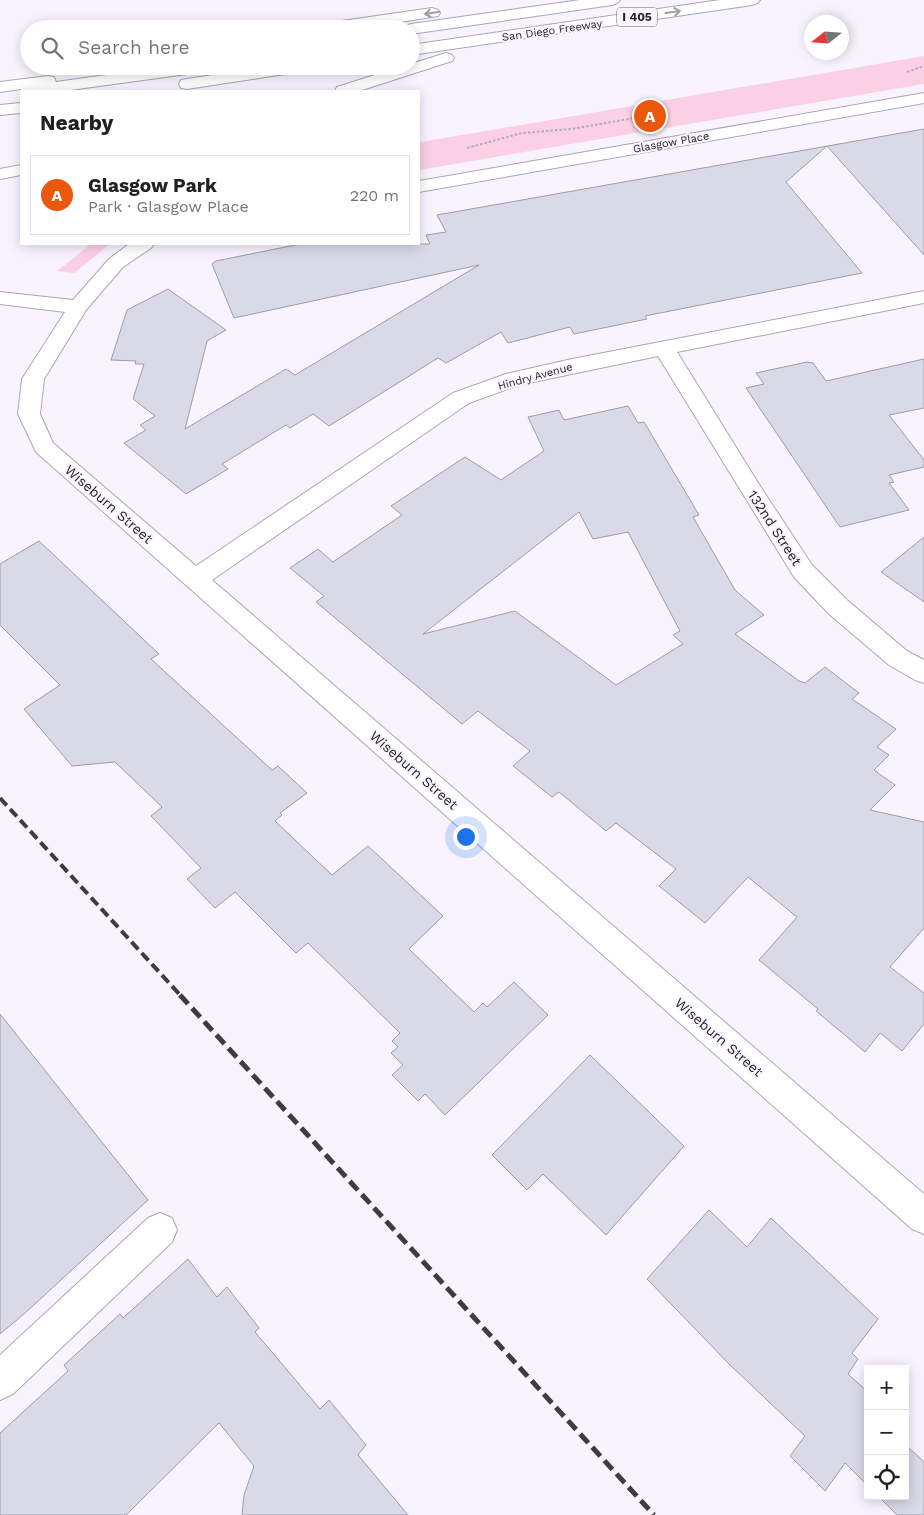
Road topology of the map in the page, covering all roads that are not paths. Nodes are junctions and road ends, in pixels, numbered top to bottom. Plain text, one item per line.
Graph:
1 (515, 0) edge
2 (612, 0) edge
3 (660, 0) edge
4 (752, 0) edge
5 (381, 20) edge
6 (420, 29) edge
7 (521, 34) junction
8 (420, 36) edge
9 (420, 49) edge
10 (420, 66) edge
11 (20, 71) edge
12 (0, 74) edge
13 (90, 75) edge
14 (144, 75) edge
15 (244, 75) edge
16 (393, 75) edge
17 (0, 87) edge
18 (35, 90) edge
19 (143, 90) edge
20 (346, 90) edge
21 (20, 92) edge
22 (0, 95) edge
23 (924, 98) edge
24 (20, 108) edge
25 (0, 110) edge
26 (20, 170) edge
27 (0, 174) edge
28 (420, 186) edge
29 (142, 245) edge
30 (924, 297) edge
31 (0, 298) edge
32 (78, 307) junction
33 (664, 348) junction
34 (196, 578) junction
35 (924, 673) edge
36 (924, 1217) edge
37 (160, 1230) dead end
38 (0, 1381) edge

1 -> 5 main road
2 - 6 main road
3 - 8 main road
7 -> 4 main road, San Diego Freeway / I 405
7 - 9 main road, San Diego Freeway / I 405
7 - 10 main road
11 - 12 main road
13 - 17 main road
14 - 18 main road
15 - 19 main road
16 - 20 main road
21 - 22 main road
23 - 28 main road, Glasgow Place
24 - 25 main road
26 - 27 main road
29 - 32 main road
30 - 33 main road, Hindry Avenue
31 - 32 main road
32 - 34 main road, Wiseburn Street
33 - 34 main road, Hindry Avenue
33 - 35 main road, 132nd Street
34 - 36 main road, Wiseburn Street
37 - 38 main road

